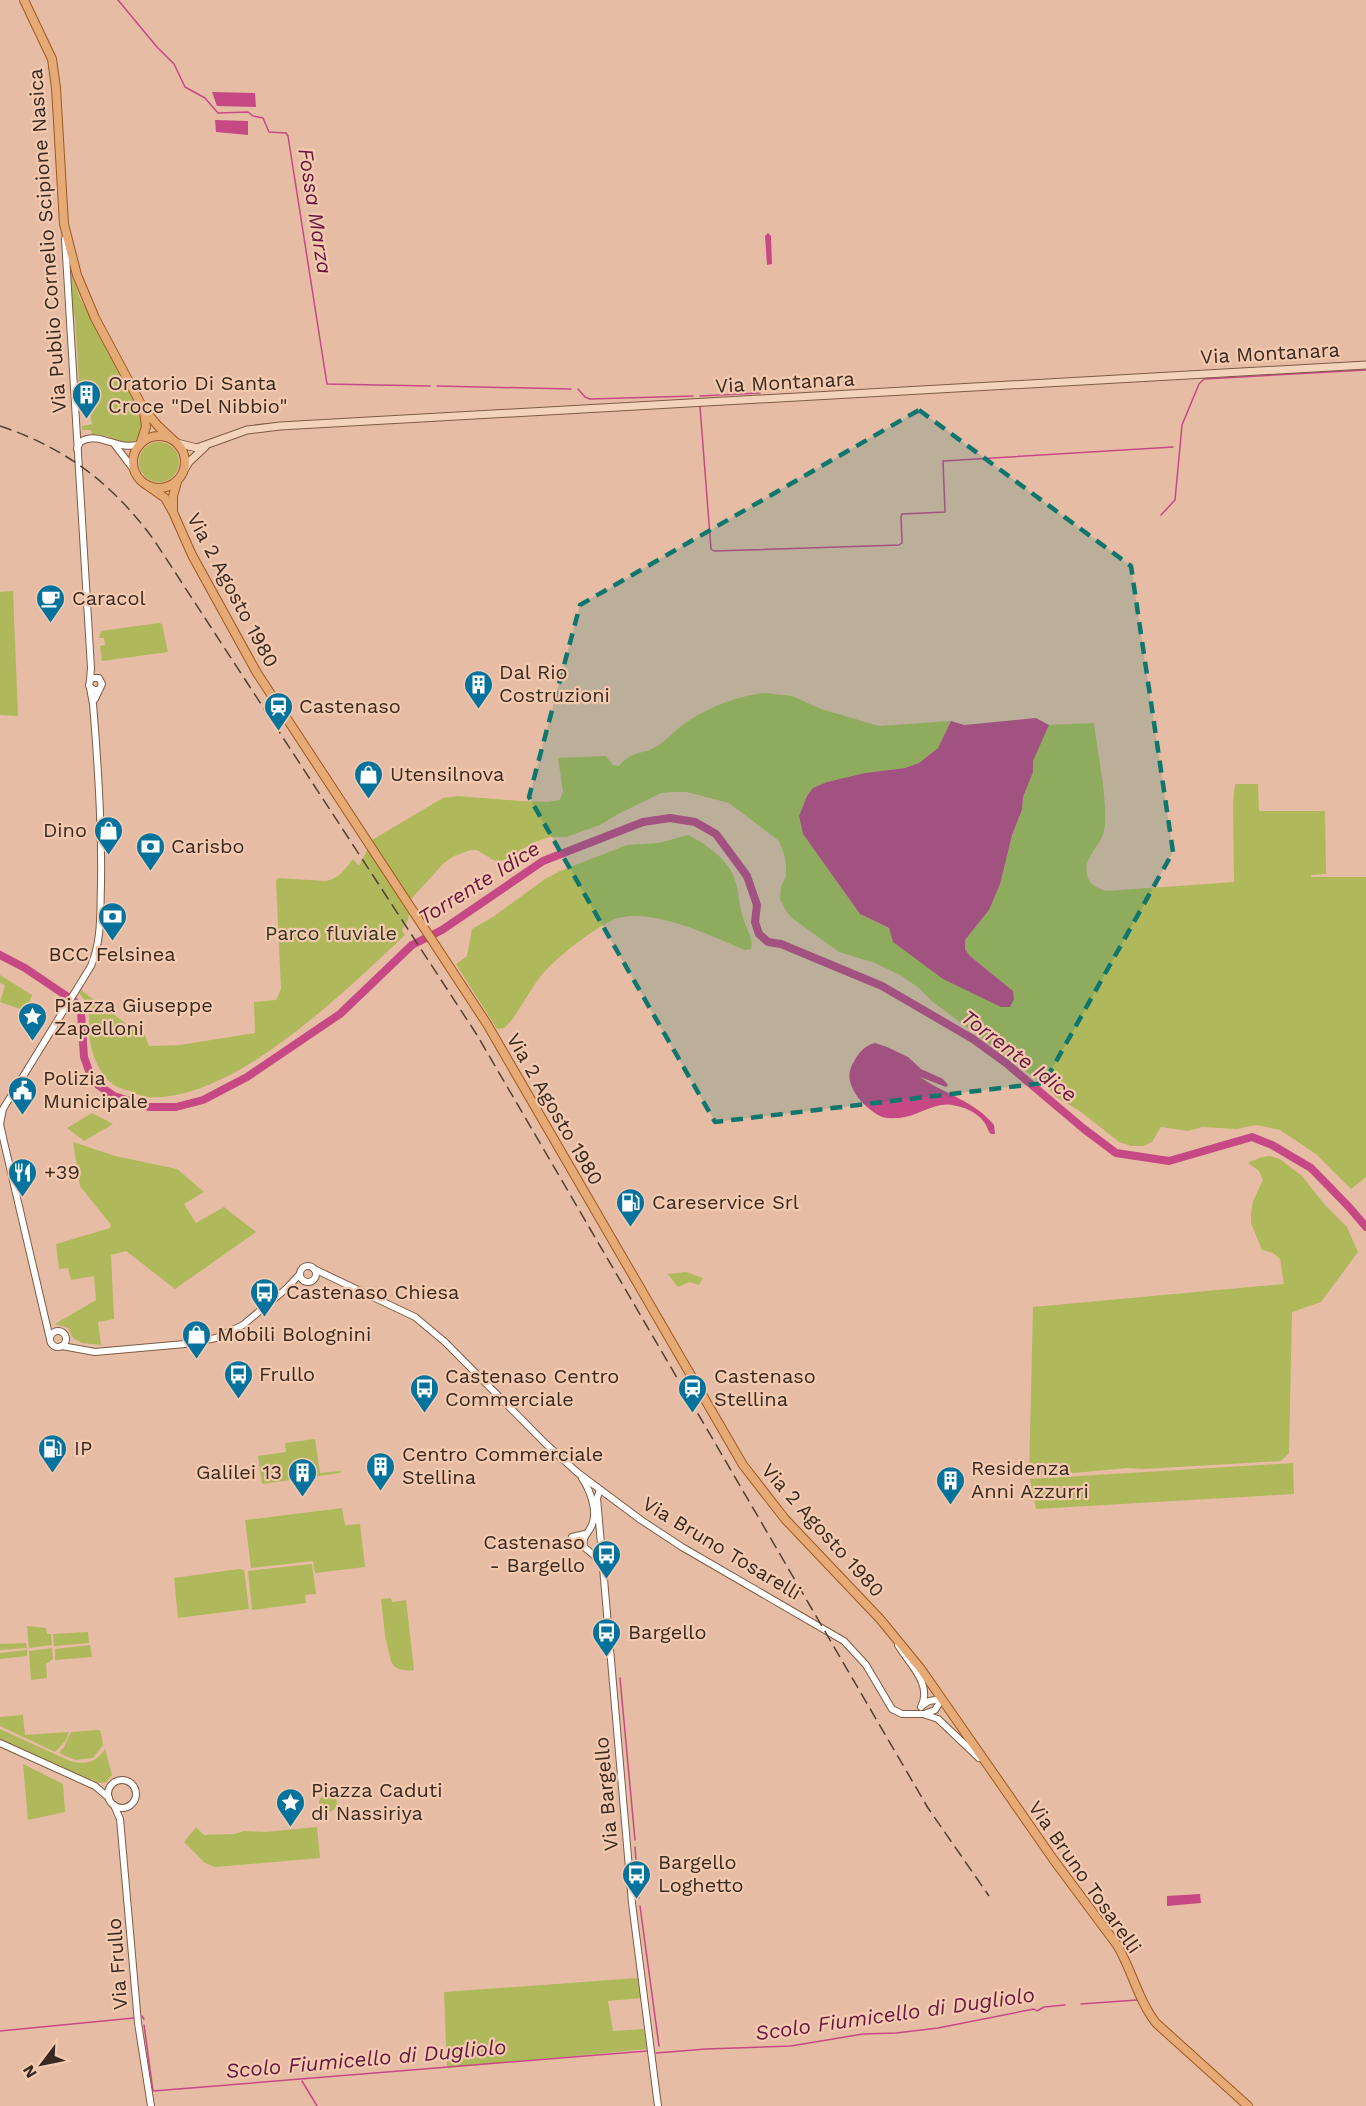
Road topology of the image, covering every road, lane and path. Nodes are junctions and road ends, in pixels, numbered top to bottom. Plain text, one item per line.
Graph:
1 (24, 0) edge
2 (64, 224) junction
3 (1366, 365) edge
4 (143, 408) junction
5 (175, 441) junction
6 (114, 444) junction
7 (141, 444) junction
8 (208, 445) junction
9 (77, 449) junction
10 (134, 470) junction
11 (183, 472) junction
12 (177, 482) junction
13 (148, 486) junction
14 (173, 512) junction
15 (90, 658) junction
16 (99, 678) junction
17 (90, 684) junction
18 (98, 690) junction
19 (93, 704) junction
20 (0, 1119) edge
21 (314, 1269) junction
22 (300, 1274) junction
23 (313, 1280) junction
24 (337, 1281) junction
25 (306, 1282) junction
26 (287, 1288) junction
27 (42, 1311) junction
28 (59, 1331) junction
29 (66, 1336) junction
30 (50, 1339) junction
31 (62, 1346) junction
32 (85, 1350) junction
33 (578, 1473) junction
34 (600, 1490) junction
35 (591, 1497) junction
36 (585, 1534) junction
37 (572, 1537) dead end
38 (603, 1568) junction
39 (886, 1627) junction
40 (942, 1699) junction
41 (921, 1707) junction
42 (913, 1713) junction
43 (923, 1714) junction
44 (0, 1743) edge
45 (991, 1770) junction
46 (95, 1786) junction
47 (111, 1786) junction
48 (109, 1798) junction
49 (114, 1805) junction
50 (127, 1808) junction
51 (120, 1819) junction
52 (151, 2106) edge
53 (658, 2106) edge
54 (1248, 2106) edge

1 - 2 main road, Via Publio Cornelio Scipione Nasica
2 - 4 main road
2 - 9 street, Via Publio Cornelio Scipione Nasica
3 - 8 main road, Via Montanara
4 - 5 main road
4 - 7 main road
5 - 7 main road
5 - 8 main road, Via Montanara
5 - 11 main road
6 - 7 street
6 - 9 street
6 - 10 street
7 - 10 main road
8 - 11 main road, Via Montanara
9 - 15 street, Via Publio Cornelio Scipione Nasica
10 - 13 main road
11 - 12 main road
12 - 13 main road
12 - 14 main road, Via 2 Agosto 1980
13 - 14 main road, Via 2 Agosto 1980
14 - 39 main road, Via 2 Agosto 1980
15 - 16 street, Via Publio Cornelio Scipione Nasica
15 - 17 street, Via Publio Cornelio Scipione Nasica
16 - 17 street
16 - 18 street, Via Publio Cornelio Scipione Nasica
17 - 18 street
17 - 19 street, Via Publio Cornelio Scipione Nasica
18 - 19 street, Via Publio Cornelio Scipione Nasica
19 - 20 street, Via Publio Cornelio Scipione Nasica
20 - 27 street
21 - 22 street
21 - 23 street
21 - 24 street, Via Bruno Tosarelli
22 - 25 street
22 - 26 street
23 - 24 street, Via Bruno Tosarelli
23 - 25 street
24 - 33 street, Via Bruno Tosarelli
25 - 26 street
26 - 32 street
27 - 28 street
27 - 30 street
28 - 29 street
28 - 30 street
29 - 31 street
29 - 32 street
30 - 31 street
31 - 32 street
33 - 34 street, Via Bruno Tosarelli
33 - 35 street
34 - 35 street
34 - 38 street, Via Bargello
34 - 42 street, Via Bruno Tosarelli
35 - 36 street
36 - 37 street
36 - 38 street
38 - 53 street, Via Bargello
39 - 40 main road, Via 2 Agosto 1980
39 - 41 street
40 - 41 street
40 - 43 street
40 - 45 main road, Via Bruno Tosarelli
41 - 42 street
42 - 43 street, Via Bruno Tosarelli
43 - 45 street, Via Bruno Tosarelli
44 - 46 street
45 - 54 main road, Via Bruno Tosarelli
46 - 47 street
46 - 48 street
47 - 48 street
47 - 50 street
48 - 49 street
49 - 50 street
49 - 51 street, Via Frullo
50 - 51 street
51 - 52 street, Via Frullo

